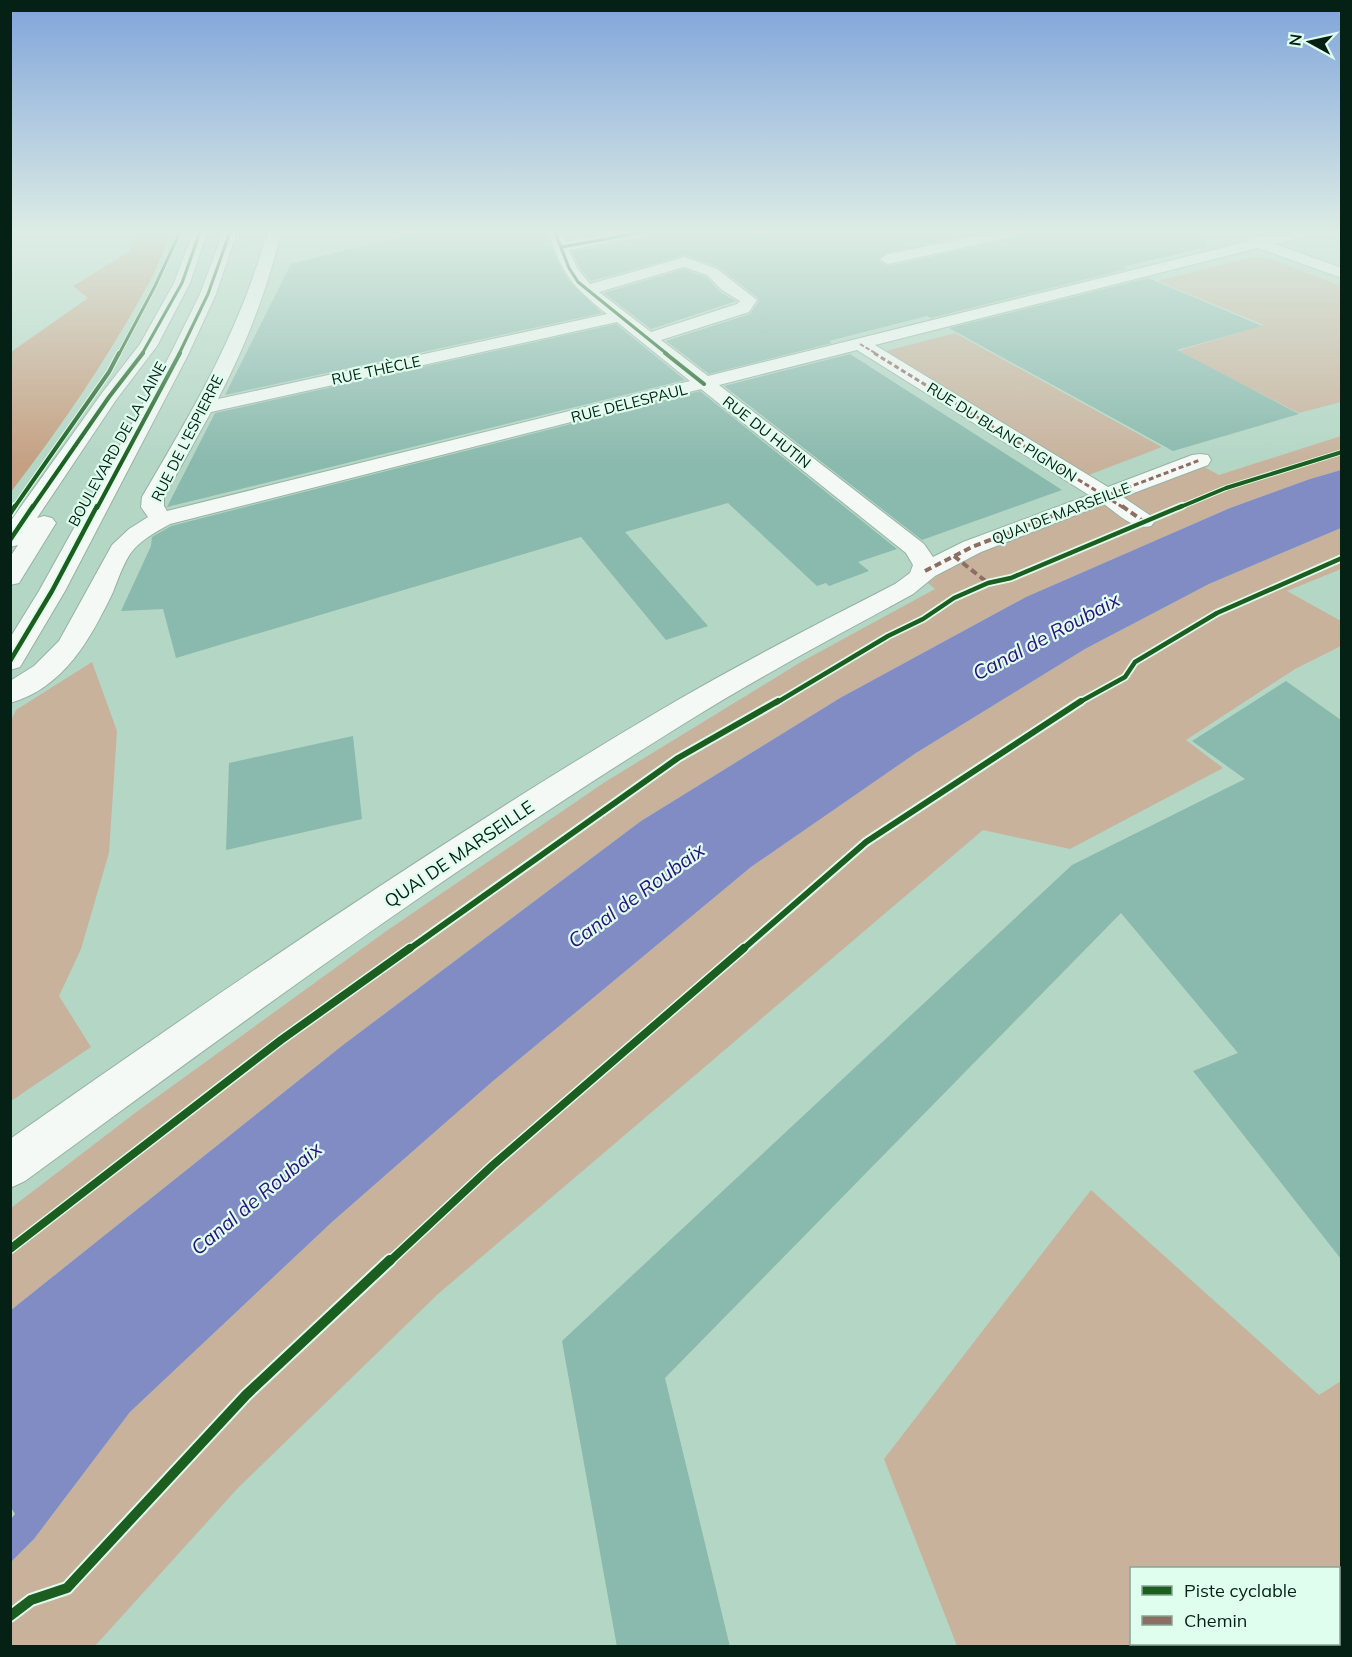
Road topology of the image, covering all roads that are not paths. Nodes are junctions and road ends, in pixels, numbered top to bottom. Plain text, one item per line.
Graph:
1 (168, 309) edge
2 (201, 309) edge
3 (250, 309) edge
4 (612, 309) edge
5 (739, 309) edge
6 (997, 309) edge
7 (620, 316) junction
8 (649, 338) junction
9 (860, 344) junction
10 (148, 346) junction
11 (180, 355) junction
12 (705, 384) junction
13 (203, 408) junction
14 (1200, 460) dead end
15 (1107, 496) junction
16 (162, 519) junction
17 (1143, 521) dead end
18 (10, 540) edge
19 (920, 560) junction
20 (10, 578) edge
21 (22, 598) dead end
22 (10, 661) edge
23 (10, 693) edge
24 (10, 1166) edge

1 - 10 street, BOULEVARD DE LA LAINE
2 - 11 street, BOULEVARD DE LA LAINE
3 - 13 street, RUE DE L'ESPIERRE
4 - 7 street, RUE DU HUTIN
5 - 8 street
6 - 9 street, RUE DELESPAUL
7 - 8 street, RUE DU HUTIN
7 - 13 street, RUE THÈCLE
8 - 12 street, RUE DU HUTIN
9 - 12 street, RUE DELESPAUL
9 - 15 street, RUE DU BLANC PIGNON
10 - 18 street, BOULEVARD DE LA LAINE
10 - 20 street
11 - 21 street
11 - 22 street, BOULEVARD DE LA LAINE
12 - 16 street, RUE DELESPAUL
12 - 19 street, RUE DU HUTIN
13 - 16 street, RUE DE L'ESPIERRE
14 - 15 street, QUAI DE MARSEILLE
15 - 17 street, RUE DU BLANC PIGNON
15 - 19 street, QUAI DE MARSEILLE
16 - 23 street, RUE DE L'ESPIERRE
19 - 24 street, QUAI DE MARSEILLE

